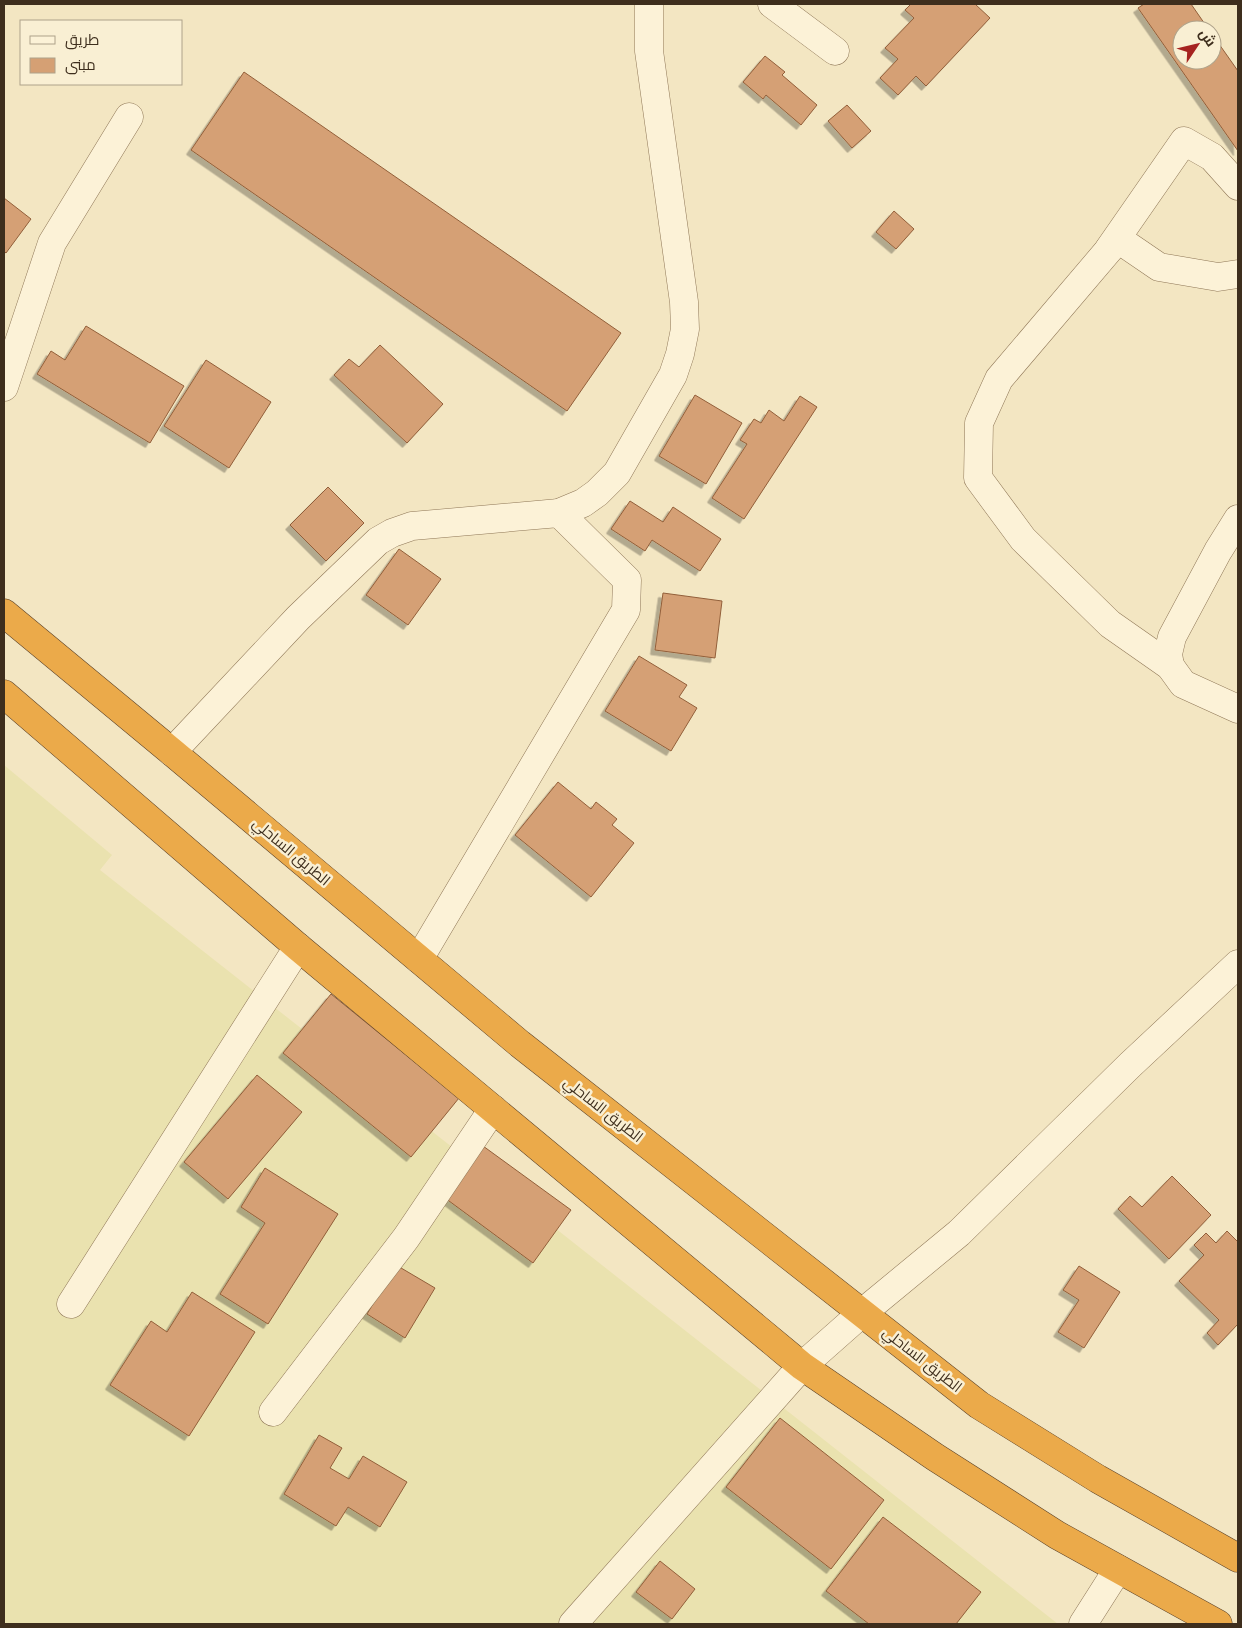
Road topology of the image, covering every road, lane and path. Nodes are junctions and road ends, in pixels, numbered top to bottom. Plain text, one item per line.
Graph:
1 (649, 4) edge
2 (772, 4) edge
3 (835, 51) dead end
4 (129, 117) dead end
5 (1238, 186) edge
6 (1109, 249) junction
7 (1238, 274) edge
8 (4, 387) edge
9 (560, 513) junction
10 (1238, 519) edge
11 (4, 612) edge
12 (1170, 666) junction
13 (4, 694) edge
14 (1238, 709) edge
15 (172, 752) junction
16 (298, 947) junction
17 (419, 959) junction
18 (1238, 964) edge
19 (493, 1109) junction
20 (70, 1304) dead end
21 (862, 1313) junction
22 (802, 1366) junction
23 (273, 1412) dead end
24 (1238, 1558) edge
25 (1118, 1569) junction
26 (573, 1624) edge
27 (1083, 1624) edge
28 (1218, 1624) edge

1 - 9 street
2 - 3 street
4 - 8 street
5 - 6 street
6 - 7 street
6 - 12 street
9 - 15 street
9 - 17 street
10 - 12 street
11 - 15 highway, الطريق الساحلي
12 - 14 street
13 - 16 highway
15 - 17 highway, الطريق الساحلي
16 - 19 highway
16 - 20 street
17 - 21 highway, الطريق الساحلي
18 - 21 street
19 - 22 highway
19 - 23 street
21 - 22 street
21 - 24 highway, الطريق الساحلي
22 - 25 highway
22 - 26 street
25 - 27 street
25 - 28 highway

